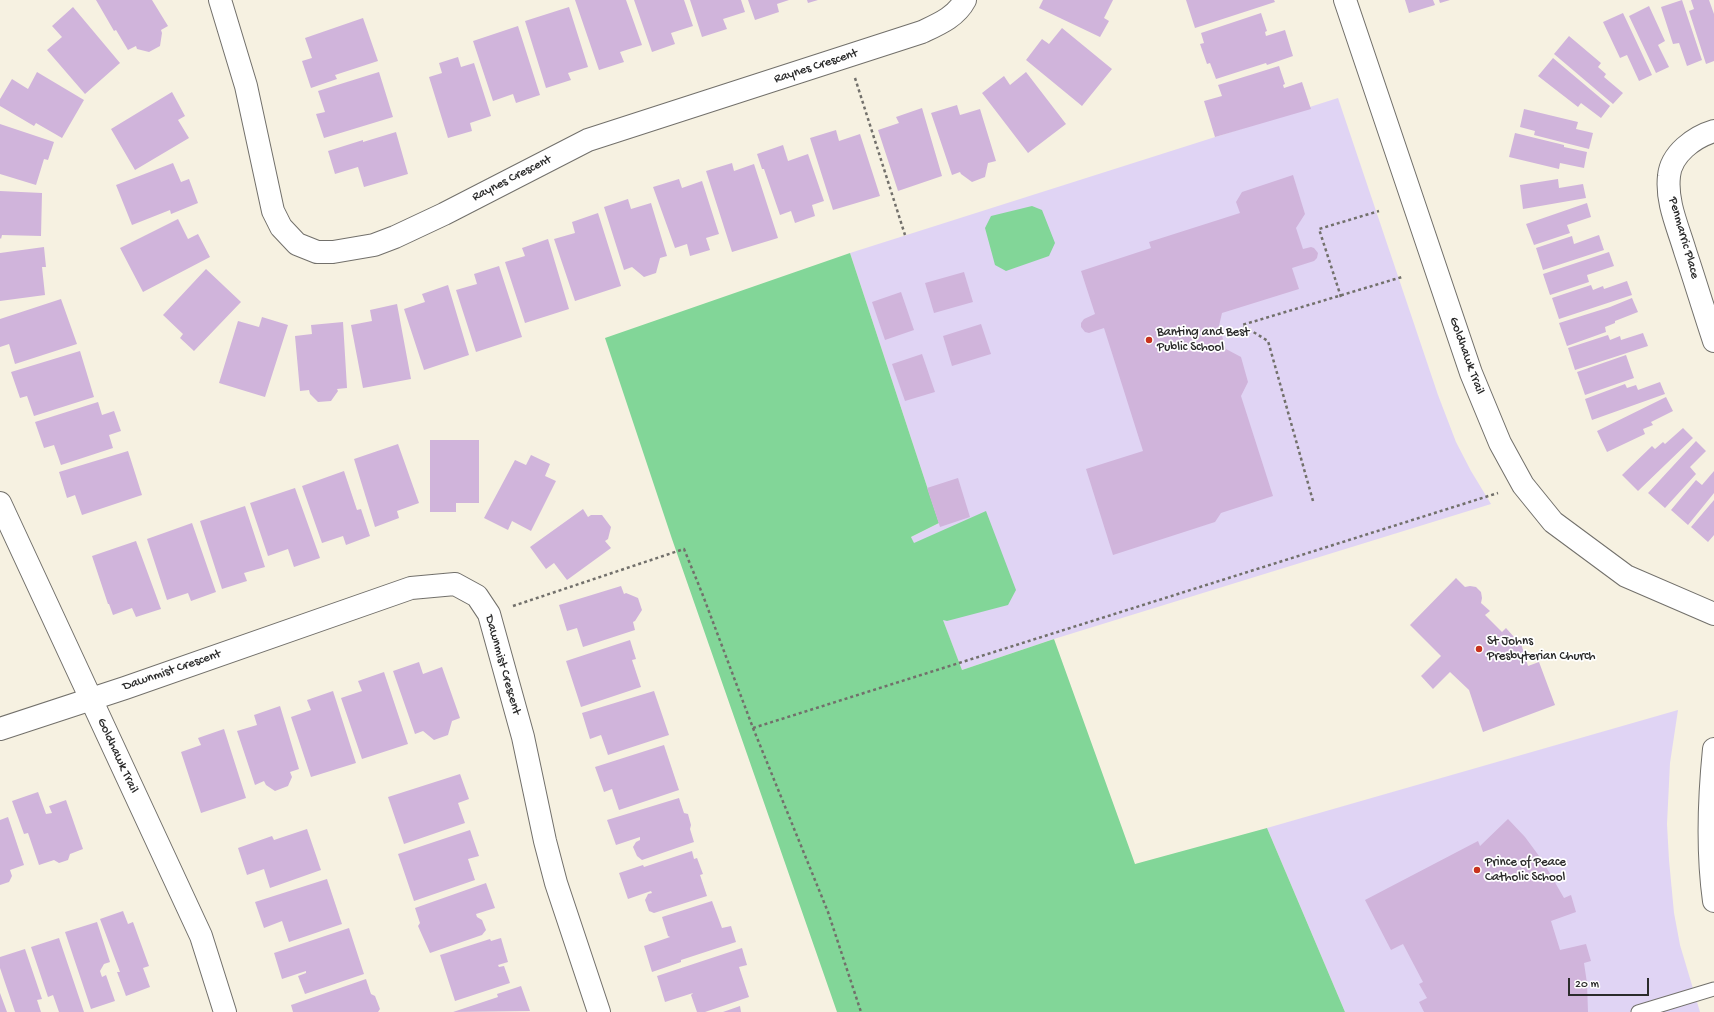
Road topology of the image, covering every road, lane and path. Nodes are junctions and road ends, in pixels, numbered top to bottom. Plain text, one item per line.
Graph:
1 (220, 0) edge
2 (965, 0) edge
3 (1345, 0) edge
4 (848, 57) junction
5 (1714, 131) edge
6 (1379, 211) dead end
7 (905, 235) dead end
8 (1402, 277) dead end
9 (1340, 297) junction
10 (1714, 341) edge
11 (1490, 495) dead end
12 (1313, 501) dead end
13 (0, 503) edge
14 (527, 602) dead end
15 (1714, 614) edge
16 (91, 699) junction
17 (0, 728) edge
18 (753, 728) junction
19 (1714, 749) edge
20 (1714, 901) edge
21 (1714, 989) edge
22 (225, 1012) edge
23 (599, 1012) edge
24 (861, 1012) edge
25 (1638, 1012) edge

1 - 4 street, Raynes Crescent
2 - 4 street, Raynes Crescent
3 - 15 street, Goldhawk Trail
4 - 7 path
5 - 10 street, Penmarric Place
6 - 9 path
8 - 9 path
9 - 12 path
11 - 18 path
13 - 16 street, Goldhawk Trail
14 - 18 path
16 - 17 street, Dawnmist Crescent
16 - 22 street, Goldhawk Trail
16 - 23 street, Dawnmist Crescent
18 - 24 path
19 - 20 street
21 - 25 lane

